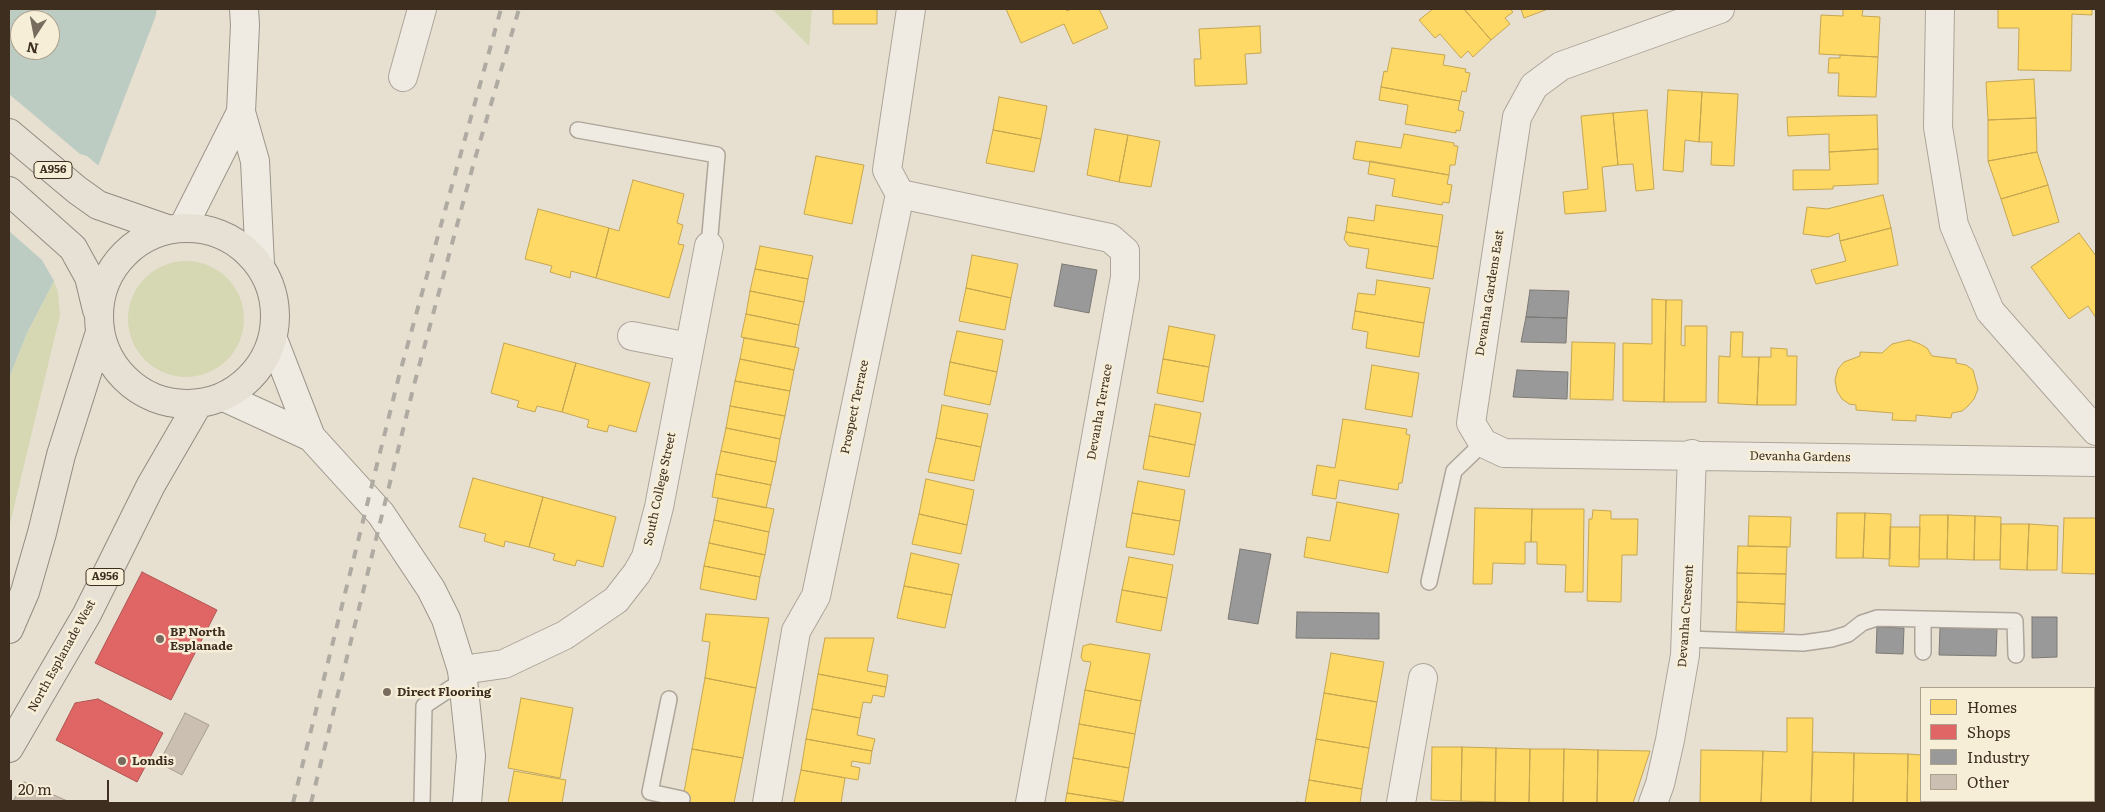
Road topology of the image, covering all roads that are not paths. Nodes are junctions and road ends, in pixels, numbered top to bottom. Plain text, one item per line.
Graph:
1 (244, 9) edge
2 (422, 9) edge
3 (911, 9) edge
4 (1720, 9) edge
5 (1940, 9) edge
6 (402, 77) dead end
7 (241, 112) junction
8 (578, 130) dead end
9 (9, 133) edge
10 (9, 191) edge
11 (900, 194) junction
12 (175, 228) junction
13 (709, 246) joint
14 (260, 265) junction
15 (99, 323) junction
16 (632, 336) dead end
17 (273, 339) junction
18 (689, 347) junction
19 (224, 397) junction
20 (198, 404) junction
21 (2096, 431) edge
22 (311, 436) junction
23 (1493, 448) junction
24 (1692, 454) junction
25 (2096, 462) edge
26 (1429, 582) dead end
27 (1923, 619) junction
28 (9, 629) edge
29 (1687, 639) junction
30 (1923, 652) dead end
31 (2016, 655) dead end
32 (462, 675) junction
33 (1423, 678) dead end
34 (669, 699) dead end
35 (9, 748) edge
36 (682, 799) dead end
37 (422, 803) edge
38 (467, 803) edge
39 (767, 803) edge
40 (1030, 803) edge
41 (1401, 803) edge
42 (1653, 803) edge

1 - 7 street
2 - 6 street
3 - 11 street
4 - 23 street, Devanha Gardens East
5 - 21 street
7 - 12 street
7 - 14 street
8 - 13 lane, South College Street
9 - 12 main road, A956
10 - 15 main road, A956
11 - 39 street, Prospect Terrace
11 - 40 street, Devanha Terrace
12 - 14 main road, A956
12 - 15 main road, A956
13 - 18 street, South College Street
14 - 17 main road, A956
15 - 20 main road, A956
15 - 28 main road, A956
16 - 18 street
17 - 19 main road, A956
17 - 22 street
18 - 32 street, South College Street
19 - 20 main road, A956
19 - 22 street
20 - 35 main road, North Esplanade West / A956
22 - 32 street
23 - 24 street, Devanha Gardens
23 - 26 lane
24 - 25 street, Devanha Gardens
24 - 29 street, Devanha Crescent
27 - 29 lane
27 - 30 lane
27 - 31 lane
29 - 42 street, Devanha Crescent
32 - 37 lane
32 - 38 street
33 - 41 street
34 - 36 lane

